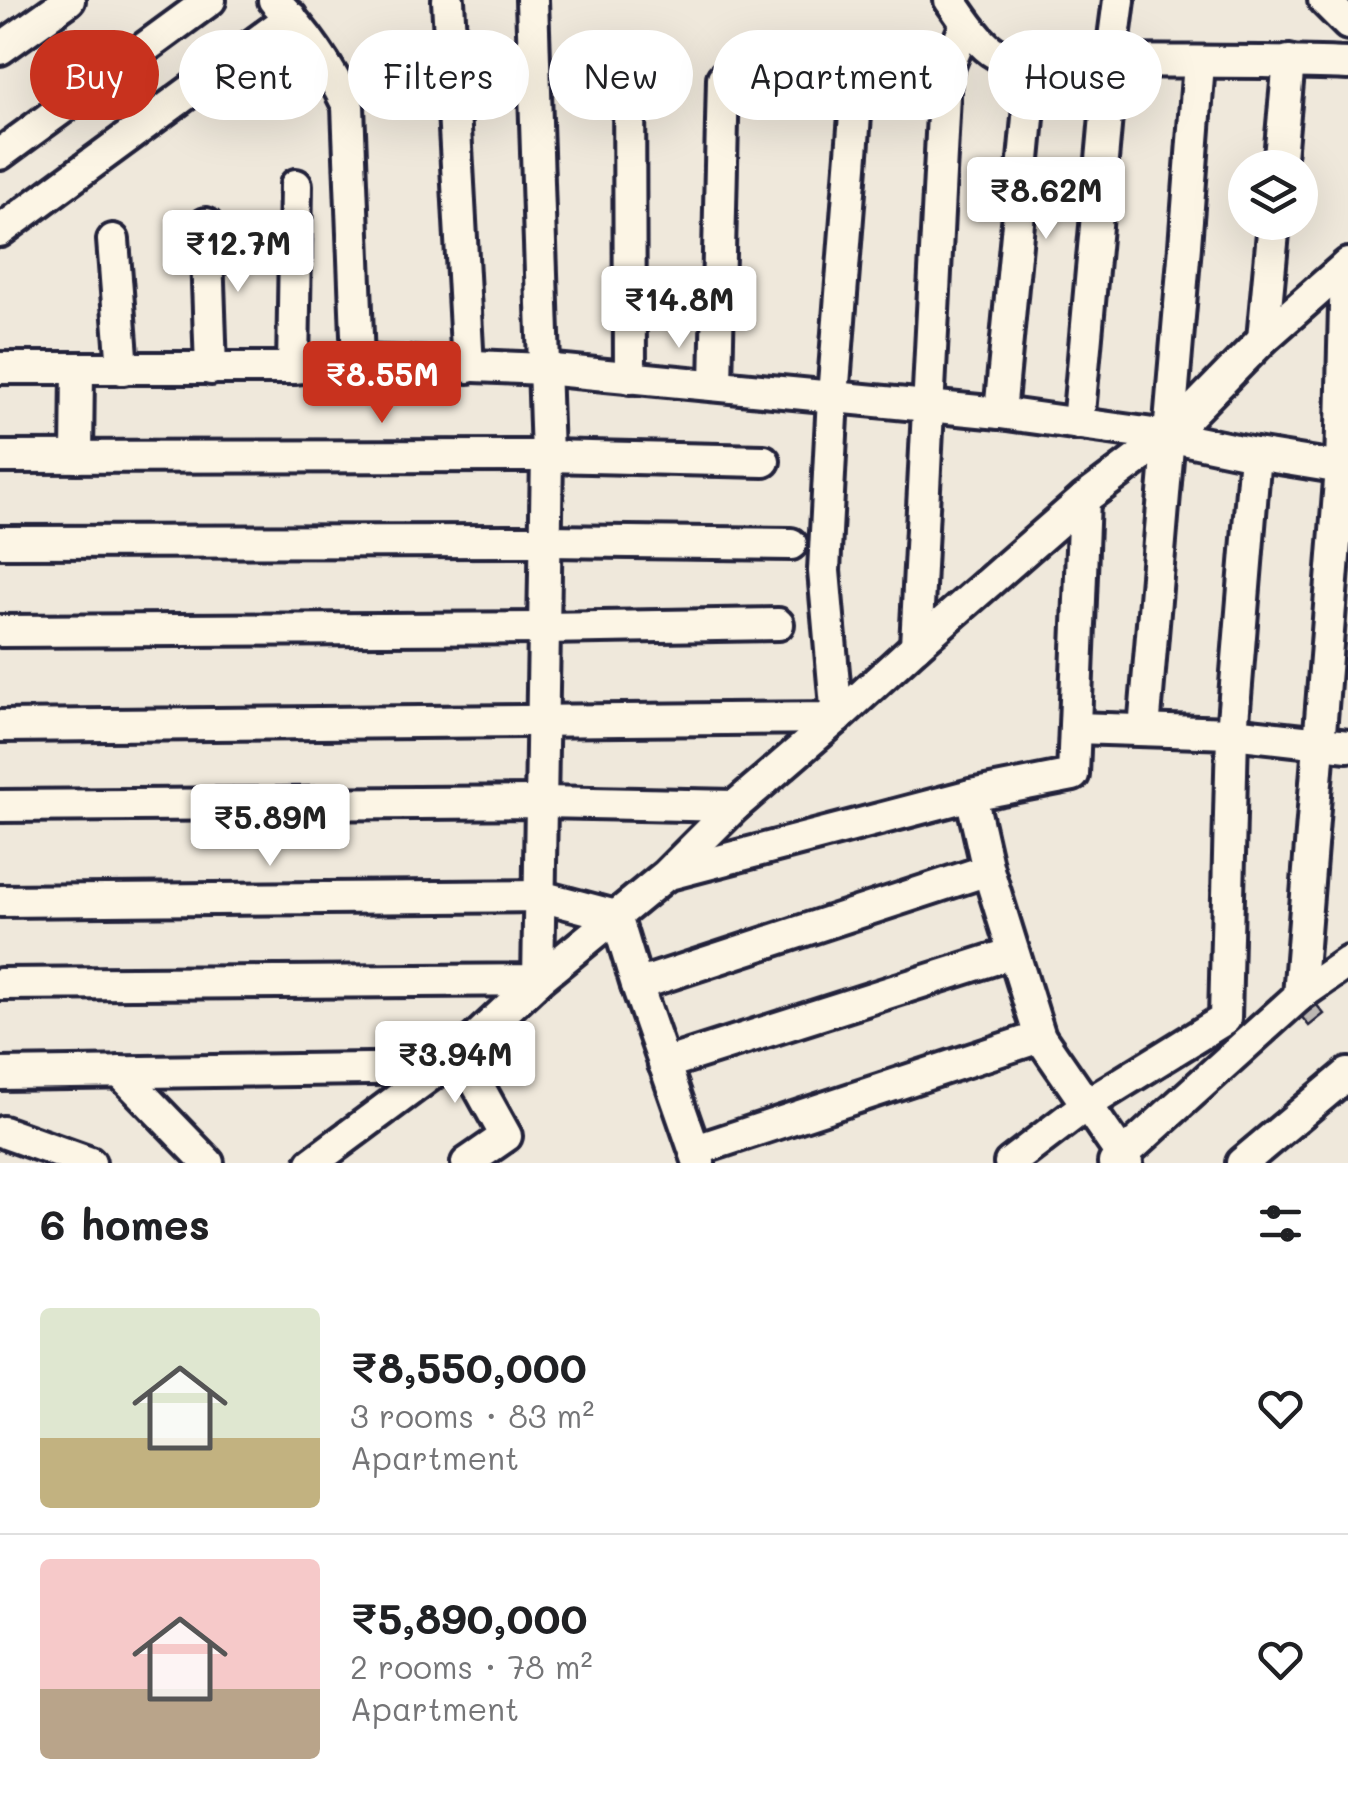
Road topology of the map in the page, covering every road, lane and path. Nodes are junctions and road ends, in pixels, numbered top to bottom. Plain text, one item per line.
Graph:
1 (69, 0) edge
2 (210, 0) edge
3 (448, 0) edge
4 (532, 0) edge
5 (1119, 0) edge
6 (1324, 0) edge
7 (282, 8) edge
8 (958, 12) edge
9 (1348, 24) edge
10 (1115, 30) edge
11 (988, 46) edge
12 (0, 49) edge
13 (1162, 62) edge
14 (1199, 62) junction
15 (1289, 62) junction
16 (1348, 64) edge
17 (629, 120) edge
18 (722, 120) edge
19 (855, 120) edge
20 (1028, 120) edge
21 (1106, 120) edge
22 (1281, 150) edge
23 (0, 154) edge
24 (296, 185) dead end
25 (206, 224) dead end
26 (0, 231) edge
27 (112, 240) dead end
28 (1272, 240) edge
29 (1347, 265) edge
30 (1263, 339) junction
31 (358, 361) junction
32 (468, 367) junction
33 (0, 368) edge
34 (293, 368) junction
35 (78, 369) junction
36 (124, 369) junction
37 (211, 369) junction
38 (544, 369) junction
39 (630, 378) junction
40 (716, 384) junction
41 (833, 396) junction
42 (927, 406) junction
43 (1000, 413) junction
44 (1078, 424) junction
45 (1168, 436) junction
46 (1255, 454) junction
47 (547, 456) junction
48 (77, 457) junction
49 (0, 458) edge
50 (764, 461) dead end
51 (1344, 468) edge
52 (1084, 499) junction
53 (546, 541) junction
54 (0, 542) edge
55 (791, 544) dead end
56 (778, 624) dead end
57 (544, 628) junction
58 (0, 631) edge
59 (916, 646) junction
60 (837, 718) junction
61 (544, 721) junction
62 (0, 726) edge
63 (1074, 728) junction
64 (1144, 730) junction
65 (1232, 733) junction
66 (1333, 744) edge
67 (971, 795) junction
68 (542, 802) junction
69 (0, 806) edge
70 (735, 806) junction
71 (988, 870) junction
72 (666, 875) junction
73 (540, 896) junction
74 (0, 901) edge
75 (616, 916) junction
76 (1013, 953) junction
77 (1348, 962) edge
78 (538, 980) junction
79 (0, 984) edge
80 (638, 986) junction
81 (1299, 996) junction
82 (1040, 1037) junction
83 (450, 1060) junction
84 (664, 1064) junction
85 (120, 1072) junction
86 (0, 1074) edge
87 (1348, 1074) edge
88 (1086, 1105) junction
89 (1, 1129) edge
90 (698, 1157) edge
91 (1121, 1161) edge
92 (12, 1163) edge
93 (90, 1163) edge
94 (208, 1163) edge
95 (312, 1163) edge
96 (467, 1163) edge
97 (1010, 1163) edge
98 (1242, 1163) edge

1 - 12 street
2 - 23 street
3 - 32 street
4 - 38 street
5 - 10 street
6 - 9 street
7 - 26 street
7 - 31 street
8 - 11 street
8 - 42 street
13 - 14 street
14 - 15 street
14 - 45 street
15 - 16 street
15 - 22 street
17 - 39 street
18 - 40 street
19 - 41 street
20 - 43 street
21 - 44 street
24 - 34 street
25 - 37 street
27 - 36 street
28 - 30 street
29 - 30 street
29 - 51 street
30 - 45 street
31 - 32 street
31 - 34 street
32 - 38 street
33 - 35 street
34 - 37 street
35 - 36 street
35 - 48 street
36 - 37 street
38 - 39 street
38 - 47 street
39 - 40 street
40 - 41 street
41 - 42 street
41 - 60 street
42 - 43 street
42 - 59 street
43 - 44 street
44 - 45 street
45 - 46 street
45 - 52 street
45 - 64 street
46 - 51 street
46 - 65 street
47 - 48 street
47 - 50 street
47 - 53 street
48 - 49 street
51 - 66 street
52 - 59 street
52 - 63 street
53 - 54 street
53 - 55 street
53 - 57 street
56 - 57 street
57 - 58 street
57 - 61 street
59 - 60 street
60 - 61 street
60 - 70 street
61 - 62 street
61 - 68 street
63 - 64 street
63 - 67 street
64 - 65 street
65 - 66 street
65 - 88 street
66 - 81 street
67 - 71 street
67 - 72 street
68 - 69 street
68 - 70 street
68 - 73 street
70 - 72 street
71 - 76 street
71 - 80 street
72 - 75 street
73 - 74 street
73 - 75 street
73 - 78 street
75 - 78 street
75 - 80 street
76 - 82 street
76 - 84 street
77 - 81 street
78 - 79 street
78 - 83 street
80 - 84 street
81 - 91 street
82 - 88 street
82 - 90 street
83 - 85 street
83 - 95 street
83 - 96 street
84 - 90 street
85 - 86 street
85 - 94 street
87 - 98 street
88 - 91 street
88 - 97 street
89 - 92 street
89 - 93 street

